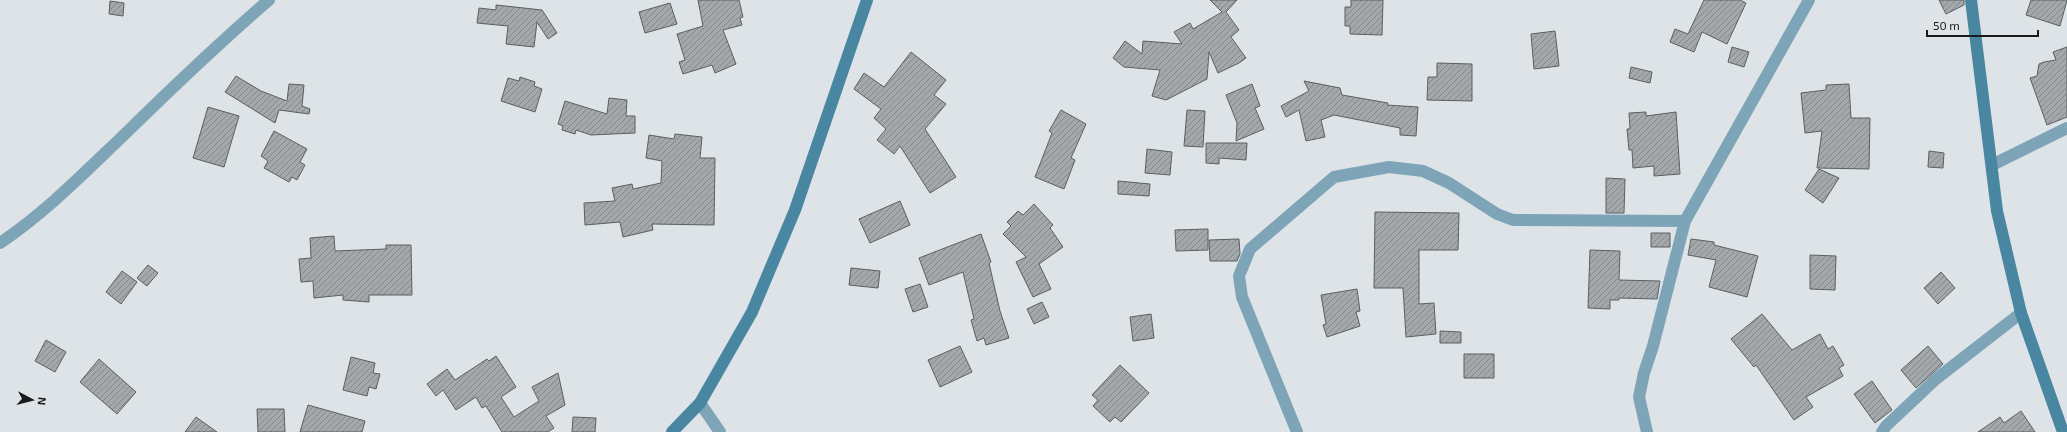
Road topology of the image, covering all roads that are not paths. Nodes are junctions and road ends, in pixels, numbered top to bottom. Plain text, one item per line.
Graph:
1 (269, 0) edge
2 (867, 0) edge
3 (1809, 0) edge
4 (1971, 0) edge
5 (2067, 128) edge
6 (1992, 165) junction
7 (1686, 221) junction
8 (0, 243) edge
9 (2021, 313) junction
10 (700, 403) junction
11 (672, 432) edge
12 (720, 432) edge
13 (1297, 432) edge
14 (1647, 432) edge
15 (1882, 432) edge
16 (2063, 432) edge

1 - 8 street
2 - 10 main road
3 - 7 street
4 - 6 main road
5 - 6 street
6 - 9 main road
7 - 13 street
7 - 14 street
9 - 15 street
9 - 16 main road
10 - 11 main road
10 - 12 street

